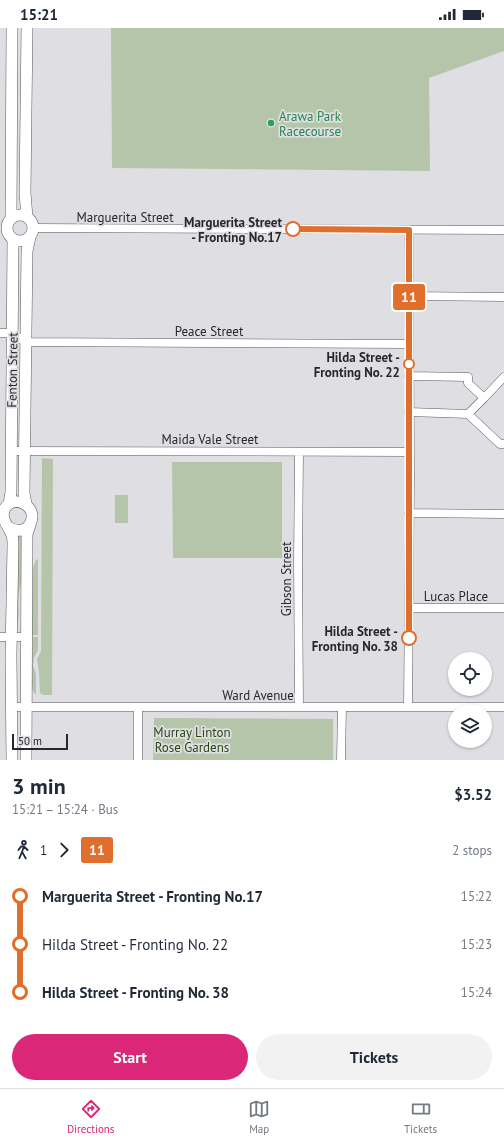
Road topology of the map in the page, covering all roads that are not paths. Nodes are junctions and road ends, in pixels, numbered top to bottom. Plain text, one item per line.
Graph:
1 (12, 28) edge
2 (27, 28) edge
3 (12, 86) junction
4 (27, 86) junction
5 (27, 217) junction
6 (11, 218) junction
7 (409, 230) junction
8 (504, 230) edge
9 (31, 233) junction
10 (12, 239) junction
11 (409, 296) junction
12 (504, 297) edge
13 (12, 333) junction
14 (0, 334) edge
15 (26, 342) junction
16 (408, 344) junction
17 (409, 376) junction
18 (504, 378) edge
19 (484, 398) junction
20 (409, 412) junction
21 (468, 414) junction
22 (504, 444) edge
23 (11, 451) junction
24 (25, 451) junction
25 (299, 452) junction
26 (409, 452) junction
27 (9, 504) junction
28 (26, 504) junction
29 (409, 514) junction
30 (504, 514) edge
31 (1, 517) edge
32 (30, 525) junction
33 (8, 527) junction
34 (409, 608) junction
35 (504, 608) edge
36 (0, 637) edge
37 (12, 637) junction
38 (26, 637) junction
39 (26, 706) junction
40 (11, 707) junction
41 (138, 707) junction
42 (299, 707) junction
43 (342, 707) junction
44 (408, 707) junction
45 (504, 708) edge
46 (12, 760) edge
47 (26, 760) edge
48 (138, 760) edge
49 (340, 760) edge

1 - 3 main road
2 - 4 main road
3 - 4 main road
3 - 6 main road
4 - 5 main road
5 - 6 main road
5 - 9 main road
6 - 10 main road
7 - 8 street, Marguerita Street
7 - 9 street, Marguerita Street
7 - 11 street
9 - 10 main road
9 - 15 main road, Fenton Street
10 - 13 main road, Fenton Street
11 - 12 street
11 - 16 street
13 - 14 street
13 - 15 street
13 - 23 main road, Fenton Street
15 - 16 street, Peace Street
15 - 24 main road, Fenton Street
16 - 17 street
17 - 19 street
17 - 20 street
18 - 19 street
19 - 21 street
20 - 21 street
20 - 26 street
21 - 22 street
23 - 24 street, Maida Vale Street
23 - 27 main road, Fenton Street
24 - 25 street, Maida Vale Street
24 - 28 main road, Fenton Street
25 - 26 street, Maida Vale Street
25 - 42 street, Gibson Street
26 - 29 street
27 - 28 main road
27 - 31 main road
28 - 32 main road
29 - 30 street
29 - 34 street
31 - 33 main road
32 - 33 main road
32 - 38 main road
33 - 37 main road
34 - 35 street, Lucas Place
34 - 44 street
36 - 37 street
37 - 38 street
37 - 40 main road
38 - 39 main road
39 - 40 street, Ward Avenue
39 - 41 street, Ward Avenue
39 - 47 main road
40 - 46 main road
41 - 42 street, Ward Avenue
41 - 48 street
42 - 43 street, Ward Avenue
43 - 44 street, Ward Avenue
43 - 49 street
44 - 45 street, Ward Avenue

